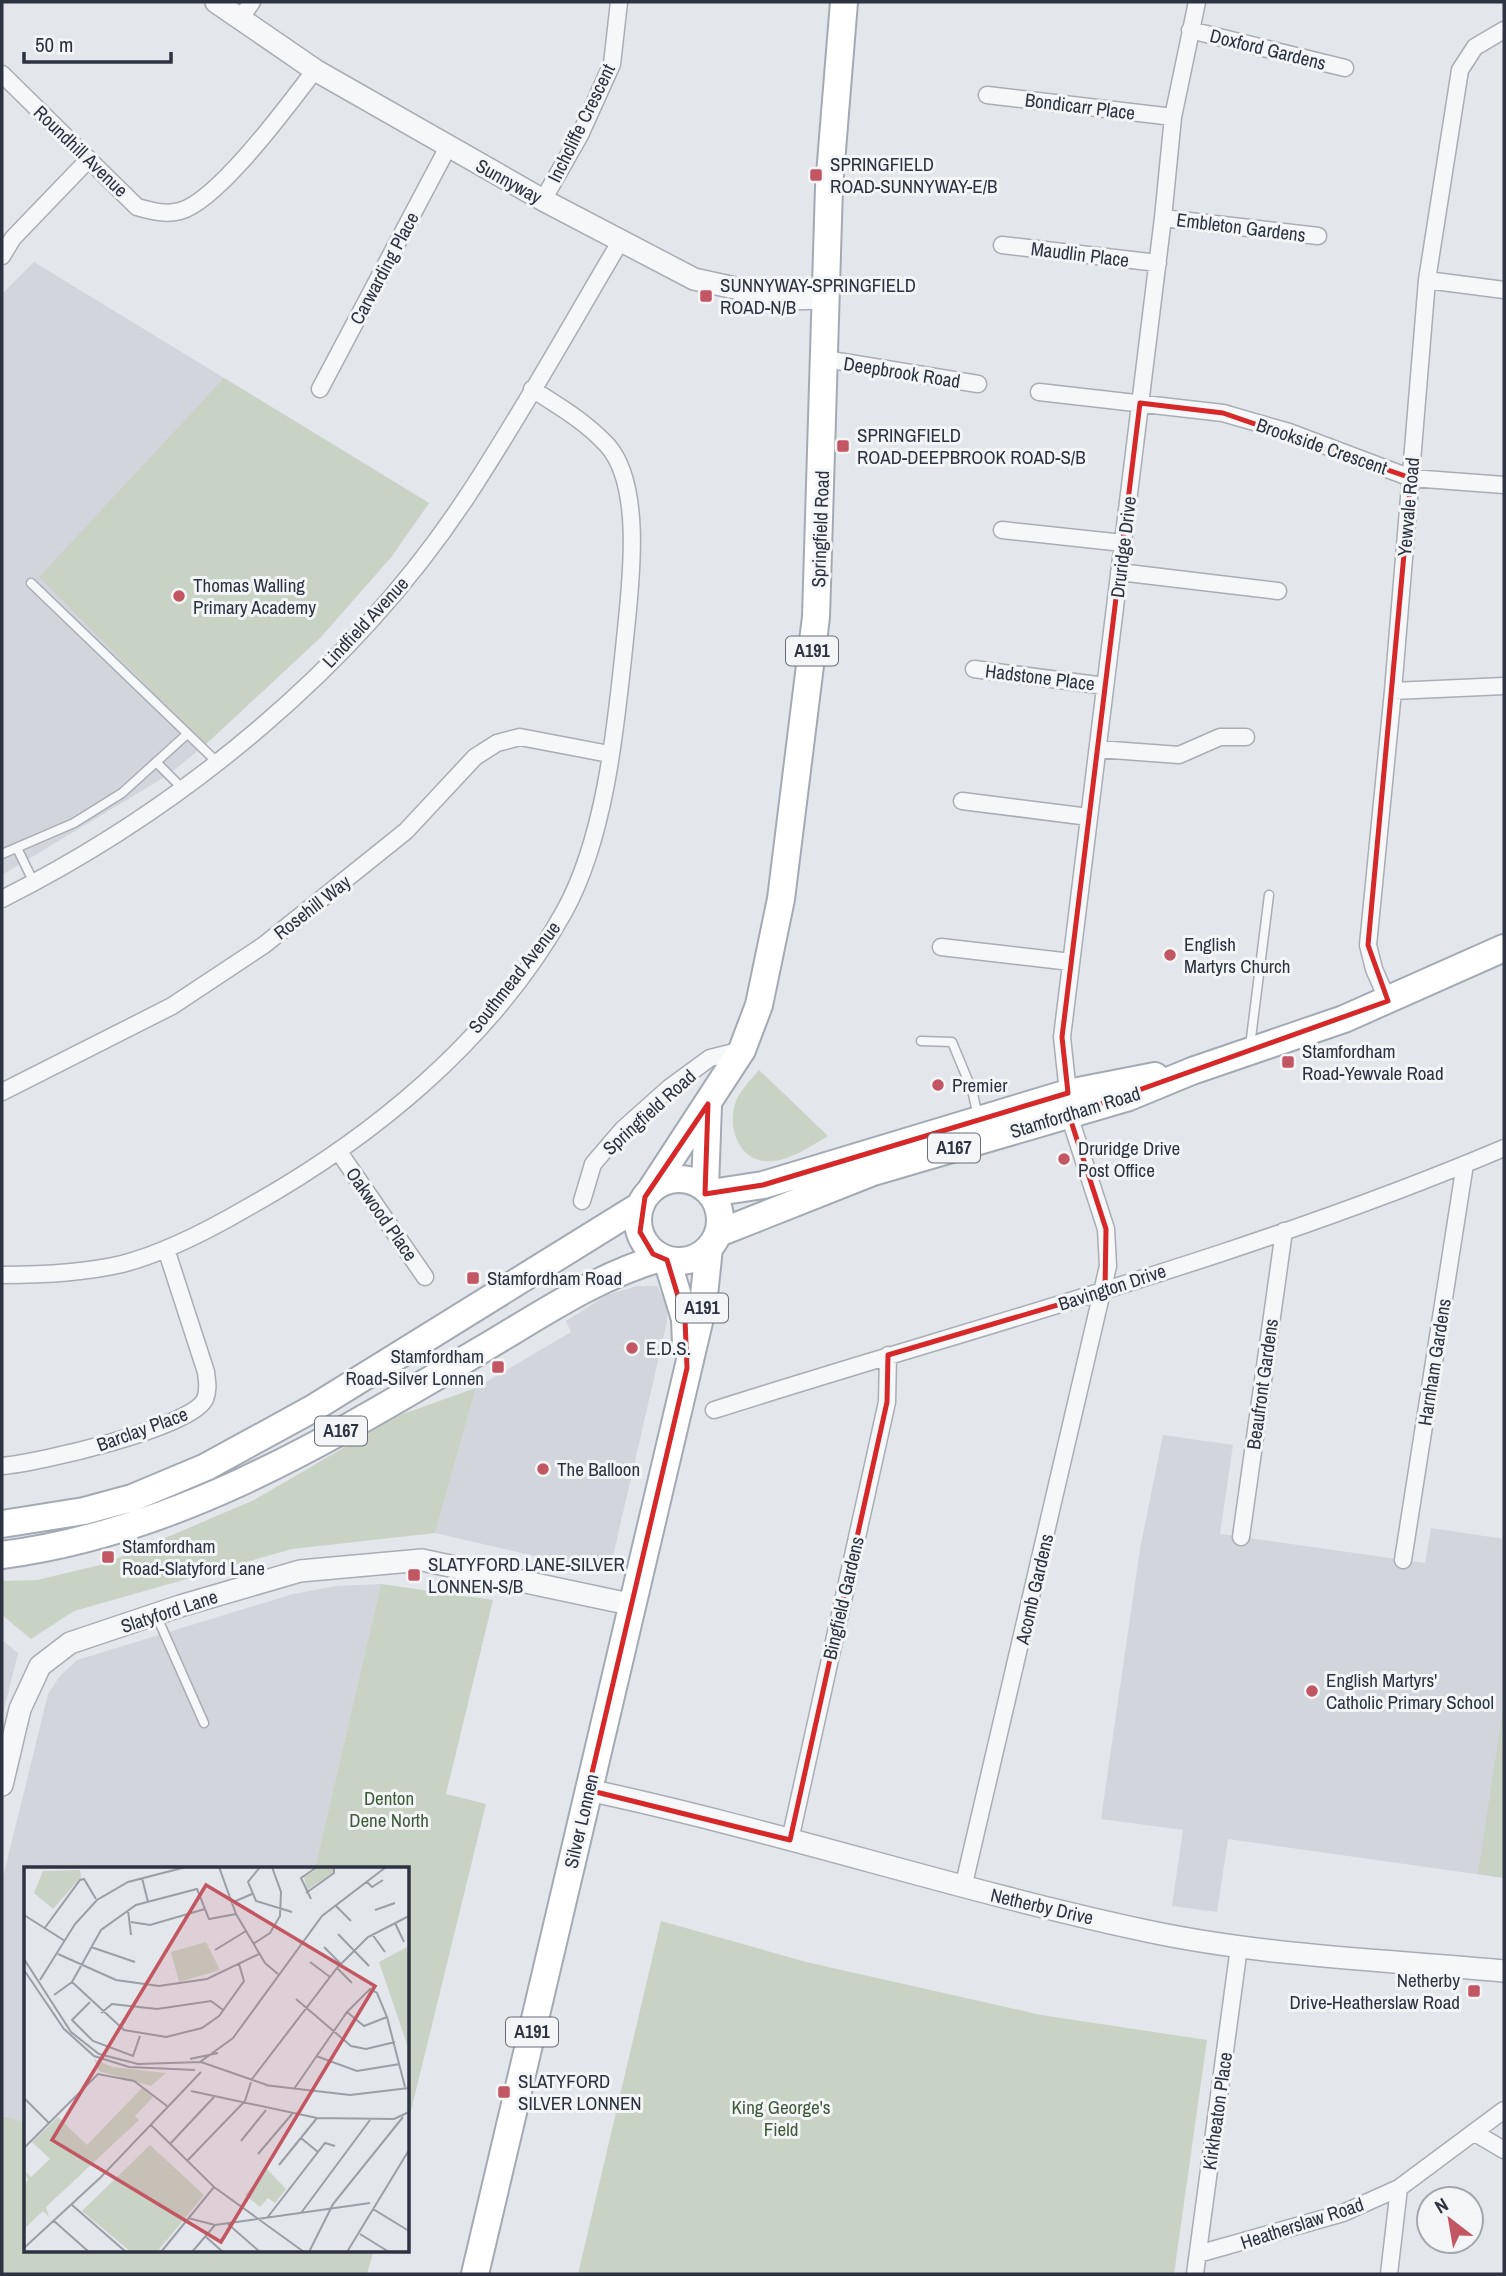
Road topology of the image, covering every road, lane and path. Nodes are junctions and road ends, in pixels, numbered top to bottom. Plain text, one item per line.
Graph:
1 (216, 2) edge
2 (619, 2) edge
3 (844, 2) edge
4 (1197, 2) edge
5 (246, 10) edge
6 (1190, 30) junction
7 (1503, 30) edge
8 (1345, 68) dead end
9 (315, 70) junction
10 (2, 74) edge
11 (987, 95) dead end
12 (1173, 117) junction
13 (449, 147) junction
14 (89, 159) junction
15 (543, 200) junction
16 (1163, 218) junction
17 (1318, 236) dead end
18 (620, 242) junction
19 (1002, 245) dead end
20 (2, 256) edge
21 (1158, 263) junction
22 (1427, 280) junction
23 (1504, 290) edge
24 (826, 298) junction
25 (825, 359) junction
26 (978, 384) dead end
27 (320, 389) dead end
28 (532, 389) junction
29 (1039, 392) dead end
30 (1140, 403) junction
31 (1411, 478) junction
32 (1504, 485) edge
33 (1002, 530) dead end
34 (1123, 543) junction
35 (1119, 572) junction
36 (31, 583) dead end
37 (1278, 591) dead end
38 (974, 669) dead end
39 (1105, 686) junction
40 (1504, 686) edge
41 (1394, 691) junction
42 (186, 735) junction
43 (1246, 737) dead end
44 (1098, 749) junction
45 (609, 754) junction
46 (156, 762) junction
47 (217, 762) junction
48 (183, 789) junction
49 (962, 801) dead end
50 (1089, 817) junction
51 (17, 848) junction
52 (2, 854) edge
53 (34, 883) junction
54 (1269, 895) dead end
55 (2, 899) edge
56 (941, 947) dead end
57 (1504, 948) edge
58 (1071, 962) junction
59 (1388, 1002) junction
60 (922, 1041) dead end
61 (742, 1050) junction
62 (1250, 1053) junction
63 (2, 1092) edge
64 (708, 1104) junction
65 (1069, 1104) junction
66 (978, 1119) junction
67 (1504, 1148) edge
68 (339, 1152) junction
69 (1465, 1164) junction
70 (708, 1190) junction
71 (646, 1198) junction
72 (582, 1201) dead end
73 (1284, 1231) junction
74 (714, 1240) junction
75 (166, 1249) junction
76 (663, 1259) junction
77 (2, 1275) edge
78 (425, 1277) dead end
79 (1105, 1291) junction
80 (888, 1355) junction
81 (687, 1368) junction
82 (714, 1410) dead end
83 (2, 1466) edge
84 (2, 1524) edge
85 (1241, 1537) dead end
86 (2, 1555) edge
87 (1403, 1560) dead end
88 (634, 1605) junction
89 (155, 1614) junction
90 (204, 1723) dead end
91 (2, 1785) edge
92 (588, 1790) junction
93 (790, 1840) junction
94 (963, 1888) junction
95 (1239, 1947) junction
96 (1504, 1971) edge
97 (1504, 2110) edge
98 (1475, 2133) junction
99 (1504, 2150) edge
100 (1399, 2188) junction
101 (1198, 2254) junction
102 (475, 2274) edge
103 (1195, 2274) edge
104 (1389, 2274) edge

1 - 5 street, Sunnyway
2 - 15 street, Inchcliffe Crescent
3 - 24 main road, Springfield Road / A191
4 - 6 street, Druridge Drive
5 - 9 street, Sunnyway
6 - 8 street, Doxford Gardens
6 - 12 street, Druridge Drive
7 - 22 street, Yewvale Road
9 - 13 street, Sunnyway
9 - 14 street, Roundhill Avenue
10 - 14 street, Roundhill Avenue
11 - 12 street, Bondicarr Place
12 - 16 street, Druridge Drive
13 - 15 street, Sunnyway
13 - 27 street, Carwarding Place
14 - 20 street
15 - 18 street, Sunnyway
16 - 17 street, Embleton Gardens
16 - 21 street, Druridge Drive
18 - 24 street, Sunnyway
18 - 28 street, Lindfield Avenue
19 - 21 street, Maudlin Place
21 - 30 street, Druridge Drive
22 - 23 street
22 - 31 street, Yewvale Road
24 - 25 main road, Springfield Road / A191
25 - 26 street, Deepbrook Road
25 - 61 main road, Springfield Road / A191
28 - 45 street, Southmead Avenue
28 - 47 street, Lindfield Avenue
29 - 30 street, Brookside Crescent
30 - 31 street, Brookside Crescent
30 - 34 street, Druridge Drive
31 - 32 street, Brookside Crescent
31 - 41 street, Yewvale Road
33 - 34 street
34 - 35 street, Druridge Drive
35 - 37 street
35 - 39 street, Druridge Drive
36 - 42 lane
38 - 39 street, Hadstone Place
39 - 44 street, Druridge Drive
40 - 41 street
41 - 59 street, Yewvale Road
42 - 46 lane
42 - 47 lane
43 - 44 street
44 - 50 street, Druridge Drive
45 - 63 street, Rosehill Way
45 - 68 street, Southmead Avenue
46 - 48 lane
46 - 51 lane
47 - 48 street, Lindfield Avenue
48 - 53 street, Lindfield Avenue
49 - 50 street
50 - 58 street, Druridge Drive
51 - 52 lane
51 - 53 lane
53 - 55 street, Lindfield Avenue
54 - 62 lane
56 - 58 street
57 - 59 main road, Stamfordham Road / A167
58 - 65 street, Druridge Drive
59 - 62 main road, Stamfordham Road / A167
60 - 66 lane
61 - 64 main road, Springfield Road / A191
61 - 72 street, Springfield Road
62 - 65 main road, Stamfordham Road / A167
64 - 70 main road, Springfield Road
64 - 71 main road, Springfield Road / A191
65 - 66 main road, Stamfordham Road / A167
65 - 74 main road, Stamfordham Road / A167
65 - 79 street, Acomb Gardens
66 - 70 main road, Stamfordham Road / A167
67 - 69 street, Bavington Drive
68 - 75 street, Southmead Avenue
68 - 78 street, Oakwood Place
69 - 73 street, Bavington Drive
69 - 87 street, Harnham Gardens
70 - 71 main road
70 - 74 main road
71 - 76 main road
71 - 84 main road, A167
73 - 79 street, Bavington Drive
73 - 85 street, Beaufront Gardens
74 - 76 main road
74 - 81 main road, Silver Lonnen / A191
75 - 77 street, Southmead Avenue
75 - 83 street, Barclay Place
76 - 81 main road, Silver Lonnen / A191
76 - 86 main road, A167
79 - 80 street, Bavington Drive
79 - 94 street, Acomb Gardens
80 - 82 street, Bavington Drive
80 - 93 street, Bingfield Gardens
81 - 88 main road, Silver Lonnen / A191
88 - 89 street, Slatyford Lane
88 - 92 main road, Silver Lonnen / A191
89 - 90 lane
89 - 91 street, Slatyford Lane
92 - 93 street, Netherby Drive
92 - 102 main road, Silver Lonnen / A191
93 - 94 street, Netherby Drive
94 - 95 street, Netherby Drive
95 - 96 street, Netherby Drive
95 - 101 street, Kirkheaton Place
97 - 98 street, Heatherslaw Road
98 - 99 street
98 - 100 street, Heatherslaw Road
100 - 101 street, Heatherslaw Road
100 - 104 street
101 - 103 street, Kirkheaton Place

